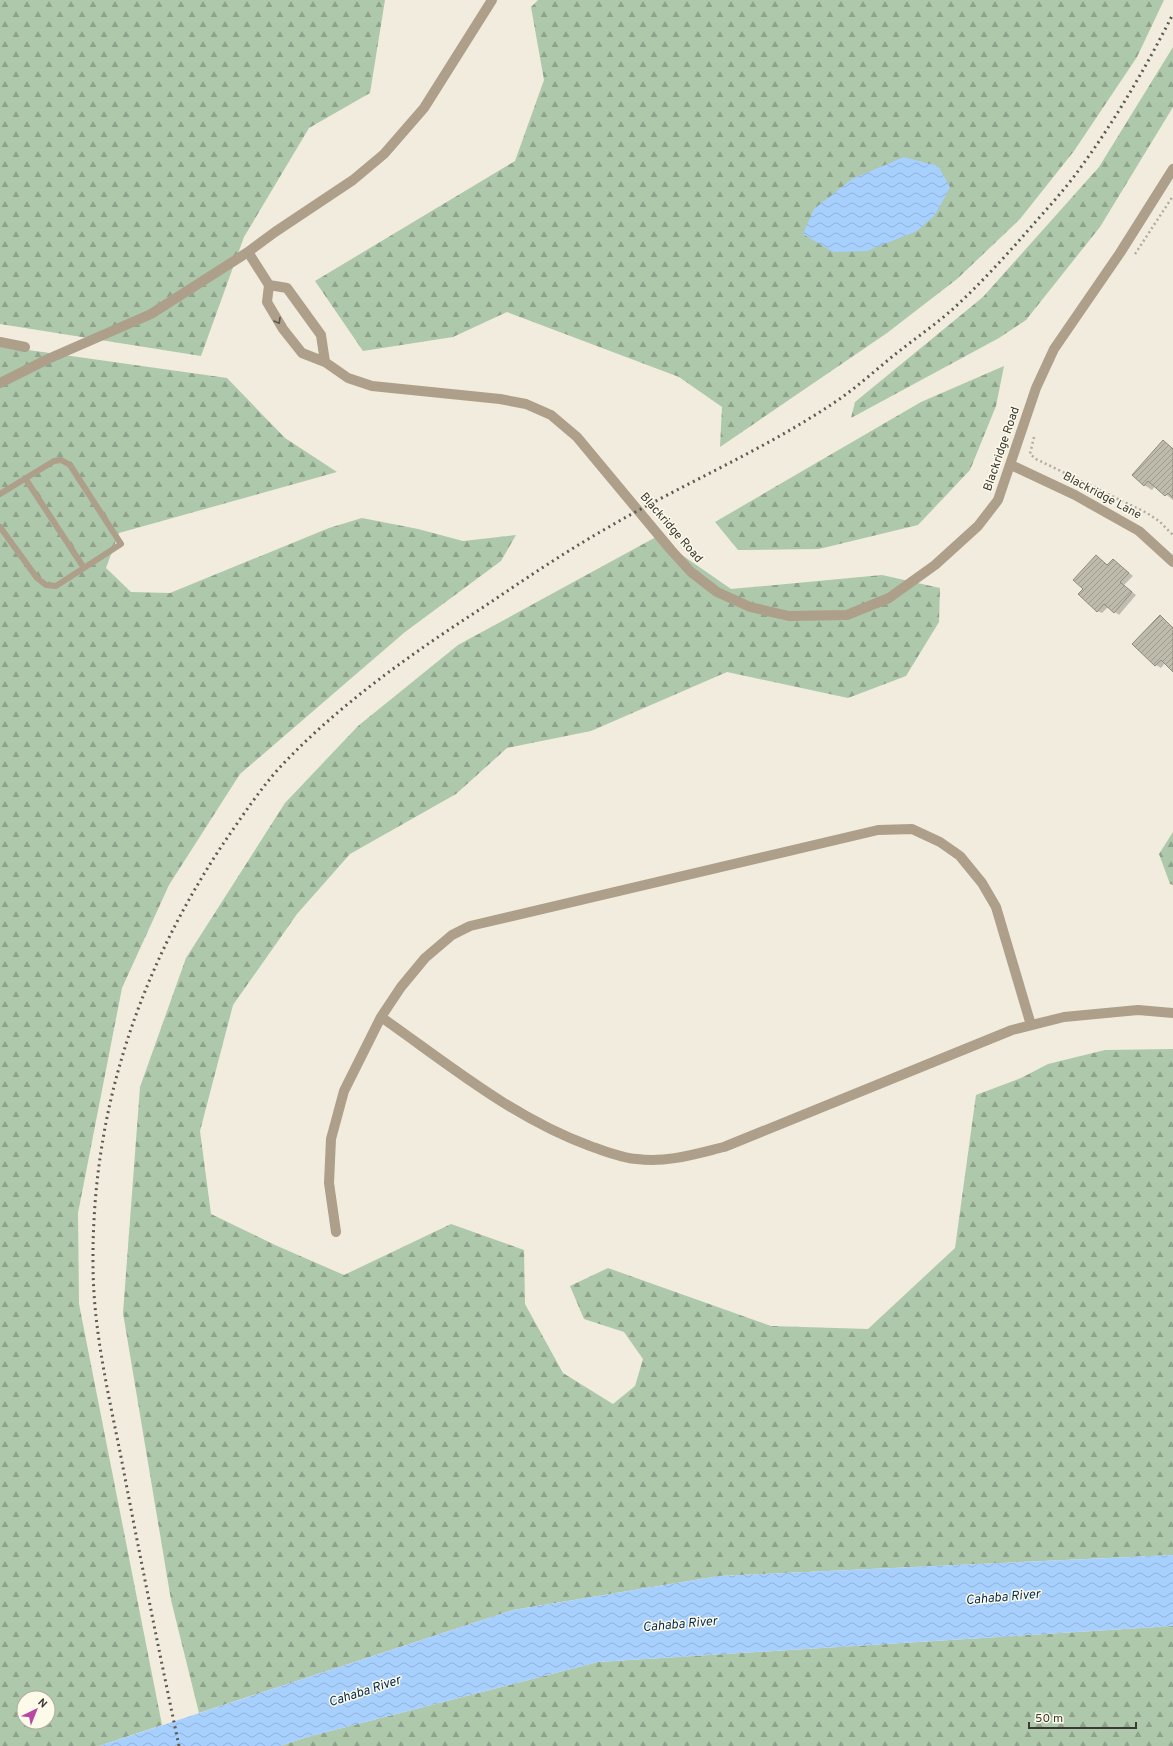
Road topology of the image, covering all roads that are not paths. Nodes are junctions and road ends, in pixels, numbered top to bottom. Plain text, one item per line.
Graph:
1 (492, 0) edge
2 (1173, 169) edge
3 (248, 252) junction
4 (269, 285) junction
5 (0, 342) edge
6 (25, 346) dead end
7 (325, 362) junction
8 (0, 383) edge
9 (1011, 466) junction
10 (25, 478) junction
11 (0, 494) edge
12 (0, 528) edge
13 (1173, 562) edge
14 (84, 568) junction
15 (1173, 1013) edge
16 (381, 1017) junction
17 (1031, 1025) junction
18 (336, 1232) dead end

1 - 3 street
2 - 9 street, Blackridge Road
3 - 4 street
3 - 8 street
4 - 7 street
4 -> 7 street, Blackridge Road
5 - 6 street
7 - 9 street, Blackridge Road
9 - 13 street, Blackridge Lane
10 - 11 lane
10 - 14 lane
10 - 14 lane
12 - 14 lane
15 - 17 street
16 - 17 street
16 - 17 street
16 - 18 street

